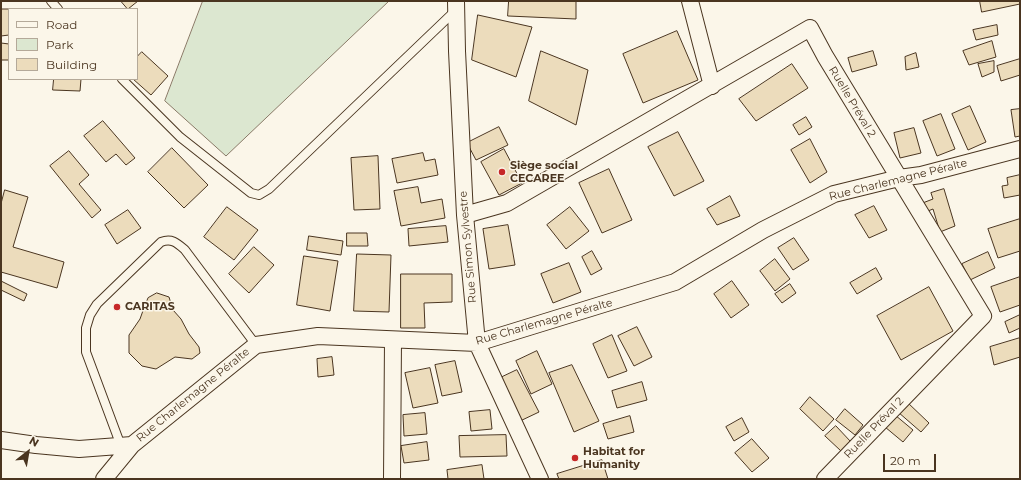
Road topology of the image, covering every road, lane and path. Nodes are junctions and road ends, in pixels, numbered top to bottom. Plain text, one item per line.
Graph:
1 (690, 1) edge
2 (456, 5) edge
3 (123, 80) edge
4 (712, 86) junction
5 (1020, 149) edge
6 (899, 178) junction
7 (465, 215) junction
8 (393, 340) junction
9 (477, 343) junction
10 (256, 345) junction
11 (1, 440) edge
12 (127, 445) junction
13 (104, 479) edge
14 (392, 479) edge
15 (540, 479) edge
16 (825, 479) edge

1 - 4 street
2 - 3 lane
2 - 7 street, Rue Simon Sylvestre
4 - 6 street, Ruelle Préval 2
4 - 7 street, Ruelle Préval 2
5 - 6 street, Rue Charlemagne Péralte
6 - 9 street, Rue Charlemagne Péralte
6 - 16 street, Ruelle Préval 2
7 - 9 street, Rue Simon Sylvestre
8 - 9 street, Rue Charlemagne Péralte
8 - 10 street, Rue Charlemagne Péralte
8 - 14 street
9 - 15 street, Rue Simon Sylvestre
10 - 12 street, Rue Charlemagne Péralte
10 - 12 lane
11 - 12 street
12 - 13 street, Rue Charlemagne Péralte

